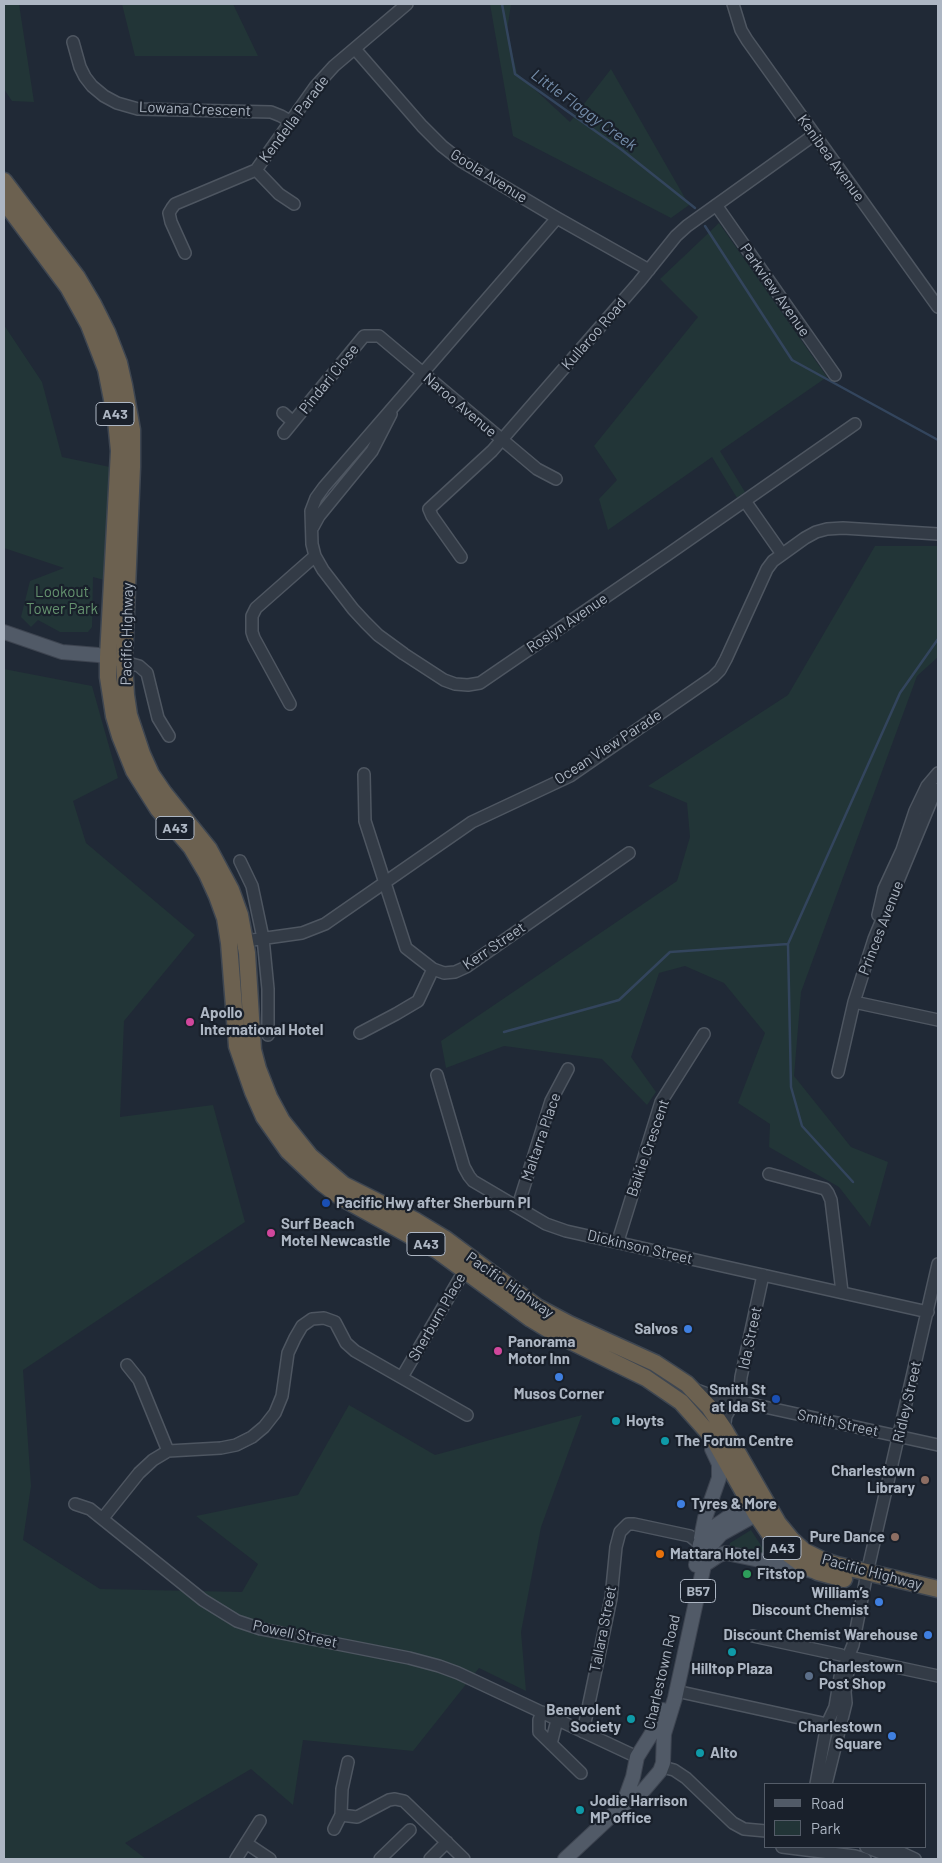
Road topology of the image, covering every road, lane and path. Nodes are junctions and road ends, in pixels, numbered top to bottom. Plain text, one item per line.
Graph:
1 (407, 4) edge
2 (733, 4) edge
3 (73, 42) dead end
4 (355, 49) junction
5 (291, 122) junction
6 (814, 135) junction
7 (256, 170) junction
8 (4, 181) edge
9 (4, 201) edge
10 (294, 204) dead end
11 (716, 205) junction
12 (557, 218) junction
13 (185, 253) dead end
14 (649, 270) junction
15 (938, 308) edge
16 (364, 336) joint
17 (423, 373) junction
18 (835, 375) dead end
19 (283, 413) dead end
20 (293, 422) junction
21 (855, 424) dead end
22 (284, 433) dead end
23 (502, 440) junction
24 (556, 479) dead end
25 (745, 501) junction
26 (938, 534) edge
27 (782, 554) junction
28 (315, 556) junction
29 (461, 557) dead end
30 (4, 632) edge
31 (108, 657) junction
32 (124, 662) junction
33 (290, 704) dead end
34 (169, 736) dead end
35 (938, 773) edge
36 (364, 774) dead end
37 (938, 789) edge
38 (629, 853) dead end
39 (240, 861) dead end
40 (385, 882) junction
41 (263, 938) junction
42 (874, 939) junction
43 (237, 942) junction
44 (433, 969) junction
45 (854, 1002) junction
46 (938, 1020) edge
47 (360, 1033) dead end
48 (704, 1034) dead end
49 (268, 1035) dead end
50 (568, 1068) dead end
51 (838, 1072) dead end
52 (437, 1074) dead end
53 (769, 1174) dead end
54 (518, 1206) junction
55 (618, 1241) junction
56 (468, 1264) junction
57 (938, 1264) edge
58 (763, 1275) junction
59 (842, 1292) junction
60 (934, 1299) edge
61 (928, 1312) junction
62 (128, 1365) dead end
63 (402, 1377) junction
64 (691, 1388) junction
65 (738, 1401) junction
66 (467, 1414) dead end
67 (701, 1423) junction
68 (724, 1429) junction
69 (899, 1436) junction
70 (938, 1445) edge
71 (168, 1451) junction
72 (75, 1504) dead end
73 (760, 1506) junction
74 (103, 1518) junction
75 (695, 1540) junction
76 (704, 1565) junction
77 (818, 1572) junction
78 (866, 1578) junction
79 (938, 1589) edge
80 (938, 1600) edge
81 (753, 1636) dead end
82 (845, 1656) junction
83 (938, 1676) edge
84 (676, 1691) junction
85 (542, 1712) junction
86 (557, 1720) junction
87 (831, 1730) junction
88 (583, 1732) junction
89 (551, 1744) junction
90 (638, 1757) junction
91 (348, 1762) dead end
92 (660, 1767) junction
93 (581, 1773) dead end
94 (816, 1783) edge
95 (826, 1783) edge
96 (623, 1805) junction
97 (341, 1815) junction
98 (260, 1822) dead end
99 (334, 1829) dead end
100 (410, 1830) dead end
101 (764, 1833) edge
102 (447, 1842) junction
103 (246, 1843) junction
104 (790, 1848) edge
105 (868, 1848) edge
106 (891, 1848) edge
107 (236, 1859) edge
108 (270, 1859) edge
109 (380, 1859) edge
110 (430, 1859) edge
111 (464, 1859) edge
112 (565, 1859) edge
113 (865, 1859) edge
114 (896, 1859) edge
115 (915, 1859) edge

1 - 4 street, Kendella Parade
2 - 6 street, Kenibea Avenue
3 - 5 street, Lowana Crescent
4 - 5 street, Kendella Parade
4 - 12 street, Goola Avenue
5 - 7 street, Kendella Parade
6 - 11 street, Kullaroo Road
6 - 15 street, Kenibea Avenue
7 - 10 street
7 - 13 street, Kendella Parade
8 - 32 highway, Pacific Highway / A43
9 - 31 highway, Pacific Highway / A43
11 - 14 street, Kullaroo Road
11 - 18 street, Parkview Avenue
12 - 14 street, Goola Avenue
12 - 17 street, Roslyn Avenue
14 - 23 street, Kullaroo Road
16 - 17 street, Naroo Avenue
16 - 20 street, Pindari Close
17 - 23 street, Naroo Avenue
17 - 28 street, Roslyn Avenue
19 - 20 street, Pindari Close
20 - 22 street, Pindari Close
21 - 25 street, Roslyn Avenue
23 - 24 street, Naroo Avenue
23 - 29 street, Kullaroo Road
25 - 27 street
25 - 28 street, Roslyn Avenue
26 - 27 street, Ocean View Parade
27 - 40 street, Ocean View Parade
28 - 33 street
30 - 31 main road
31 - 32 main road
31 - 43 highway, Pacific Highway / A43
32 - 34 street
32 - 43 highway, Pacific Highway / A43
35 - 42 street
36 - 40 street
37 - 42 street, Princes Avenue
38 - 44 street, Kerr Street
39 - 41 street
40 - 41 street, Ocean View Parade
40 - 44 street
41 - 43 street, Ocean View Parade
41 - 49 street
42 - 45 street, Princes Avenue
43 - 56 highway, Pacific Highway / A43
44 - 47 street
45 - 46 street
45 - 51 street, Princes Avenue
48 - 55 street, Baikie Crescent
50 - 54 street, Maltarra Place
52 - 54 street, Dickinson Street
53 - 59 street
54 - 55 street, Dickinson Street
55 - 58 street, Dickinson Street
56 - 63 street, Sherburn Place
56 - 64 highway, Pacific Highway / A43
56 - 67 highway, Pacific Highway / A43
57 - 60 street, Ridley Street
58 - 59 street, Dickinson Street
58 - 65 street, Ida Street
59 - 61 street, Dickinson Street
60 - 61 street, Ridley Street
61 - 69 street, Ridley Street
62 - 71 street
63 - 66 street, Sherburn Place
63 - 71 street, Sherburn Place
64 - 65 street, Smith Street
64 - 68 highway, Pacific Highway / A43
65 - 68 street
65 - 69 street, Smith Street
67 - 73 highway, Pacific Highway / A43
67 - 75 main road
68 - 73 highway, Pacific Highway / A43
69 - 70 street, Smith Street
69 - 78 street, Ridley Street
71 - 74 street
72 - 74 street, Powell Street
73 - 75 main road, Charlestown Road / B57
73 - 76 main road, Charlestown Road / B57
73 - 77 highway, Pacific Highway / A43
73 - 78 highway, Pacific Highway / A43
74 - 85 street, Powell Street
75 - 88 street, Tallara Street
75 - 90 main road, Charlestown Road / B57
76 - 77 main road
76 - 84 main road, Charlestown Road / B57
77 - 78 highway, Pacific Highway / A43
78 - 79 highway, Pacific Highway / A43
78 - 80 highway, Pacific Highway / A43
78 - 82 street, Ridley Street
81 - 82 street
82 - 83 street
82 - 87 street, Ridley Street
84 - 87 street
84 - 92 main road, Charlestown Road / B57
85 - 86 street, Powell Street
85 - 89 street
86 - 88 street, Powell Street
86 - 89 street
87 - 94 street, Ridley Street
87 - 95 street, Ridley Street
88 - 90 street, Powell Street
89 - 93 street
90 - 92 main road
90 - 92 main road
90 - 96 main road, Charlestown Road / B57
91 - 97 street
92 - 96 main road, Charlestown Road / B57
92 - 101 street
96 - 112 main road, Charlestown Road / B57
97 - 99 street
97 - 102 street
98 - 103 street
100 - 109 street
102 - 110 street
102 - 111 street
103 - 107 street
103 - 108 street
104 - 113 street
105 - 114 street
106 - 115 street

